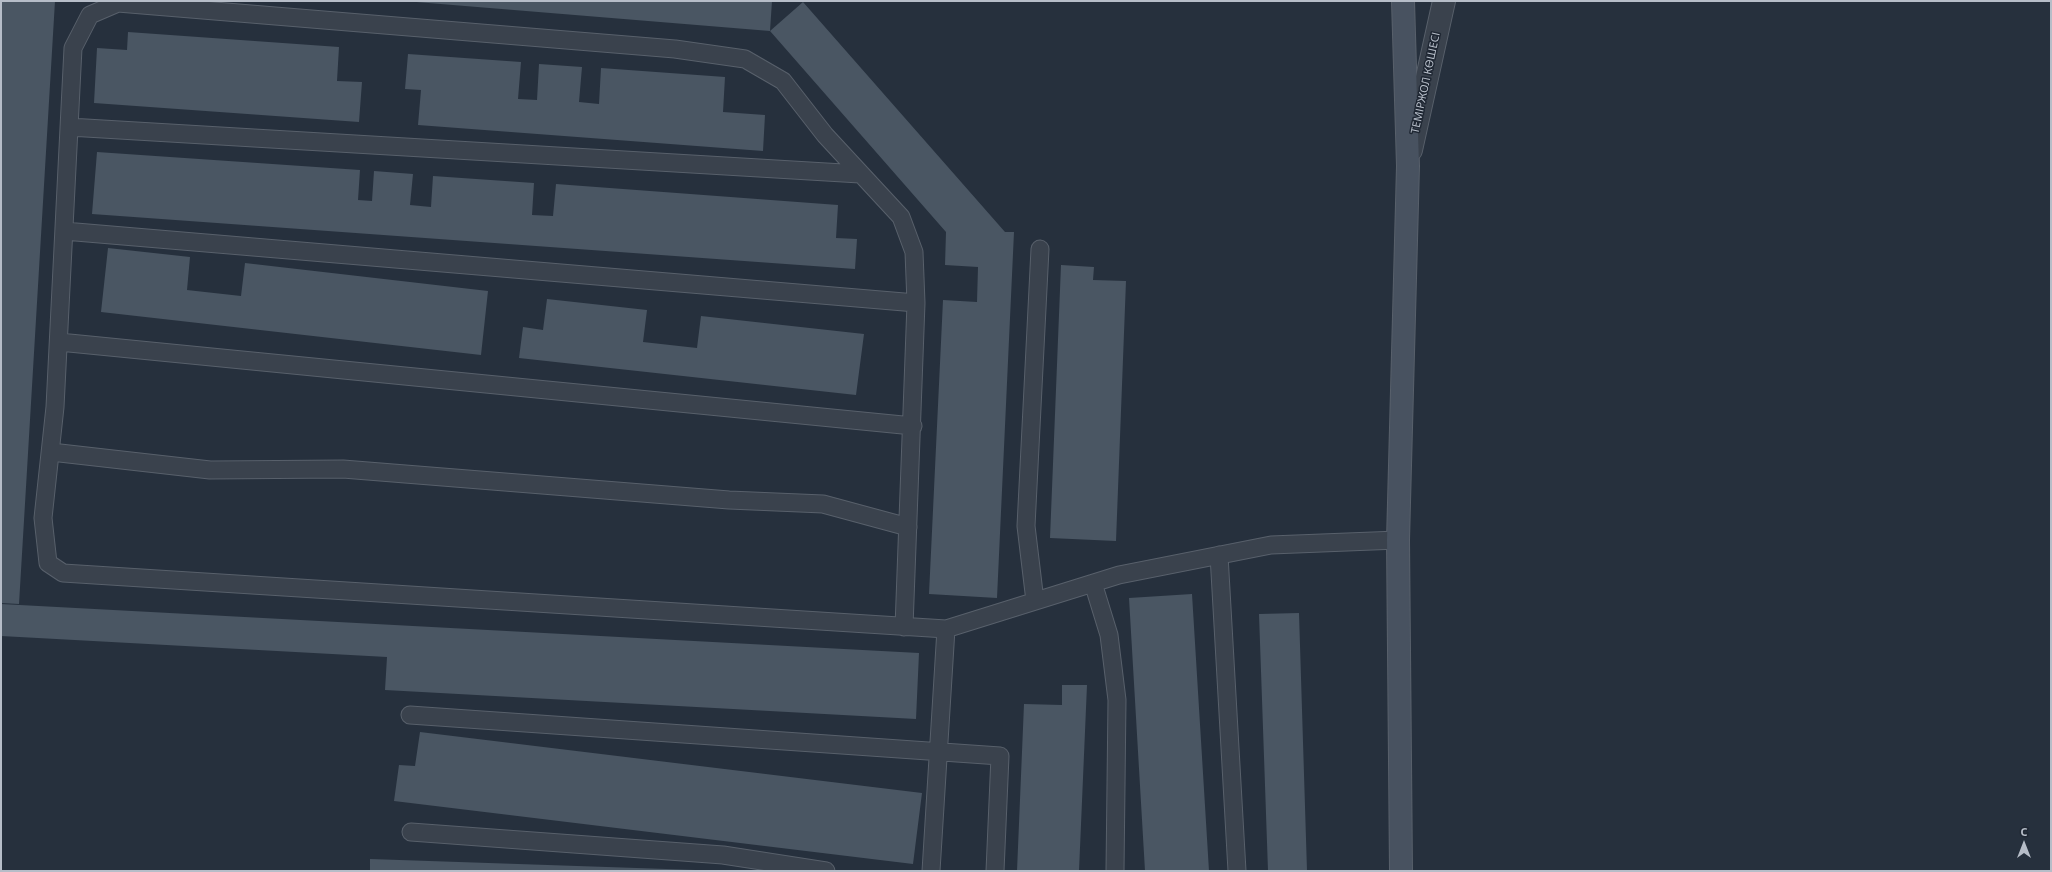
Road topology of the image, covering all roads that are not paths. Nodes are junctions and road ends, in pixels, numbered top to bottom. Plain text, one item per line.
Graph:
1 (1402, 1) edge
2 (1444, 1) edge
3 (69, 127) junction
4 (1408, 166) junction
5 (860, 174) junction
6 (64, 231) junction
7 (1040, 249) dead end
8 (916, 303) junction
9 (59, 342) junction
10 (913, 426) junction
11 (50, 452) junction
12 (908, 527) junction
13 (1398, 540) junction
14 (1219, 556) junction
15 (1093, 583) junction
16 (1035, 601) junction
17 (904, 626) junction
18 (946, 629) junction
19 (410, 715) dead end
20 (938, 753) junction
21 (411, 832) dead end
22 (826, 871) edge
23 (931, 871) edge
24 (995, 871) edge
25 (1115, 871) edge
26 (1236, 871) edge
27 (1401, 871) edge

1 - 4 main road
2 - 4 street, ТЕМІРЖОЛ КӨШЕСІ
3 - 5 lane
3 - 5 lane
3 - 6 lane
4 - 13 main road
5 - 8 lane
6 - 8 lane
6 - 9 lane
7 - 16 lane
8 - 10 lane
9 - 10 lane
9 - 11 lane
10 - 12 lane
11 - 12 lane
11 - 17 lane
12 - 17 lane
13 - 14 lane
13 - 27 main road
14 - 15 lane
14 - 26 lane
15 - 16 lane
15 - 25 lane
16 - 18 lane
17 - 18 lane
18 - 20 lane
19 - 20 lane
20 - 23 lane
20 - 24 lane
21 - 22 lane

